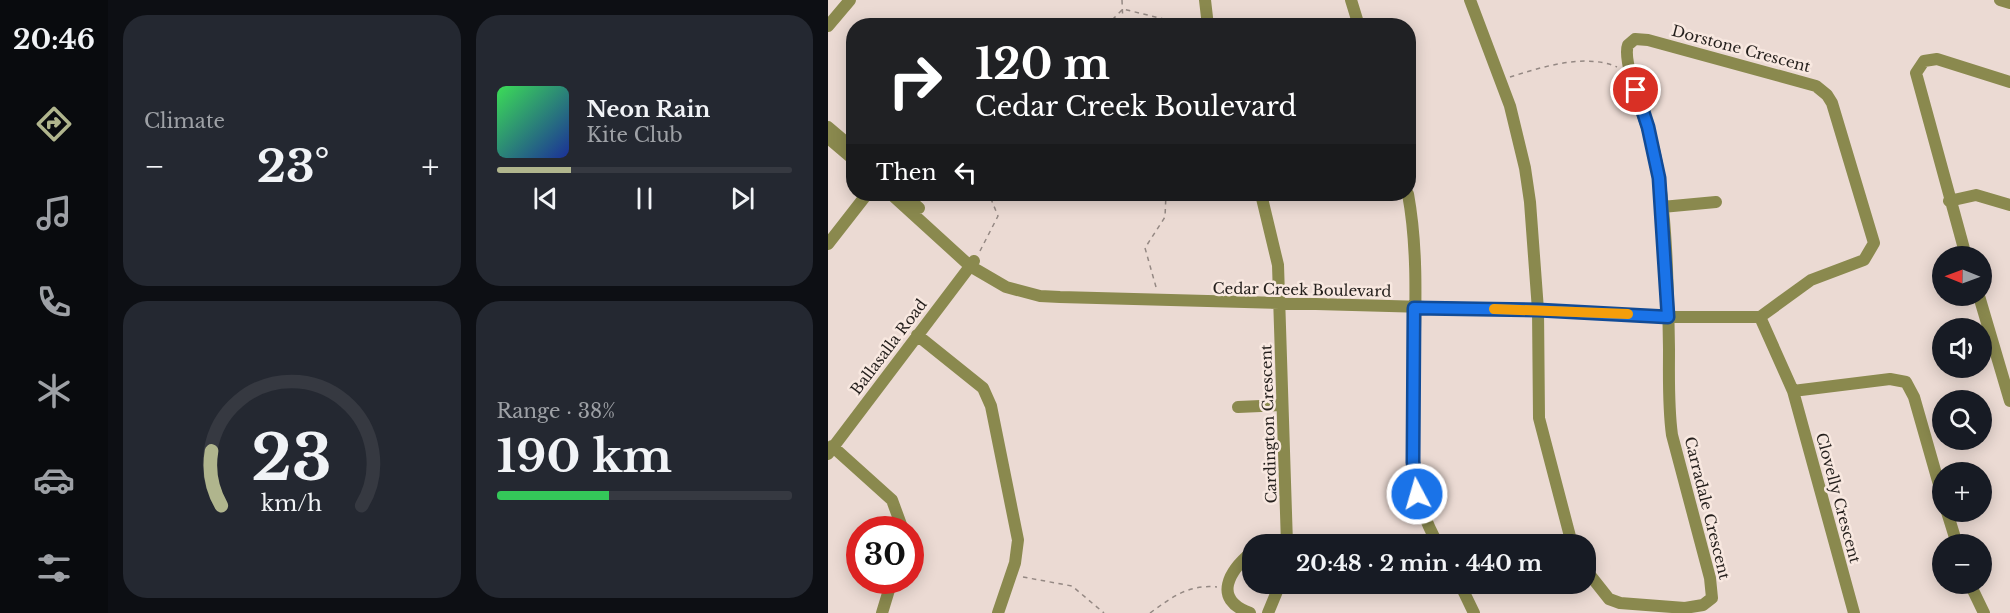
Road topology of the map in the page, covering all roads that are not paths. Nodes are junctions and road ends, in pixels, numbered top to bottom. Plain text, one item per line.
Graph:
1 (850, 0) edge
2 (1205, 0) edge
3 (1351, 0) edge
4 (1470, 0) edge
5 (2000, 0) edge
6 (2010, 3) edge
7 (1207, 18) edge
8 (1357, 18) edge
9 (828, 26) edge
10 (2010, 82) edge
11 (828, 127) edge
12 (828, 138) edge
13 (846, 142) edge
14 (846, 153) edge
15 (862, 201) edge
16 (899, 201) edge
17 (910, 201) edge
18 (1263, 201) edge
19 (1409, 201) edge
20 (1949, 201) junction
21 (1716, 202) dead end
22 (2010, 205) edge
23 (1662, 207) junction
24 (828, 244) edge
25 (1963, 246) edge
26 (972, 263) junction
27 (1281, 303) junction
28 (1982, 306) edge
29 (1414, 308) junction
30 (1538, 310) junction
31 (1668, 317) junction
32 (1760, 317) junction
33 (917, 335) junction
34 (2005, 365) edge
35 (1793, 391) junction
36 (2010, 401) edge
37 (1281, 405) junction
38 (1238, 406) dead end
39 (830, 450) edge
40 (1933, 462) edge
41 (898, 516) edge
42 (1287, 534) edge
43 (1433, 534) edge
44 (1569, 534) edge
45 (1242, 563) edge
46 (1596, 583) edge
47 (888, 594) edge
48 (1276, 594) edge
49 (1465, 594) edge
50 (1975, 594) edge
51 (882, 613) edge
52 (998, 613) edge
53 (1250, 613) edge
54 (1268, 613) edge
55 (1474, 613) edge
56 (1854, 613) edge
57 (1984, 613) edge

1 - 9 street
2 - 7 street
3 - 8 street
4 - 30 street
5 - 6 street
10 - 20 street
11 - 13 street
12 - 14 street
15 - 24 street
16 - 26 street, Cedar Creek Boulevard
17 - 26 street, Cedar Creek Boulevard
18 - 27 street, Cardington Crescent
19 - 29 street
20 - 22 street
20 - 25 street
21 - 23 street
23 - 31 street, Dorstone Crescent
23 - 32 street, Dorstone Crescent
26 - 27 street, Cedar Creek Boulevard
26 - 33 street, Ballasalla Road
27 - 29 street, Cedar Creek Boulevard
27 - 37 street, Cardington Crescent
28 - 34 street
29 - 30 street, Cedar Creek Boulevard
29 - 43 street
30 - 31 street, Cedar Creek Boulevard
30 - 44 street
31 - 32 street, Cedar Creek Boulevard
31 - 46 street, Carradale Crescent
32 - 35 street, Clovelly Crescent
33 - 39 street, Ballasalla Road
33 - 52 street
34 - 36 street
35 - 40 street
35 - 56 street, Clovelly Crescent
37 - 38 street
37 - 42 street, Cardington Crescent
39 - 41 street
45 - 53 street
47 - 51 street
48 - 54 street
49 - 55 street
50 - 57 street

